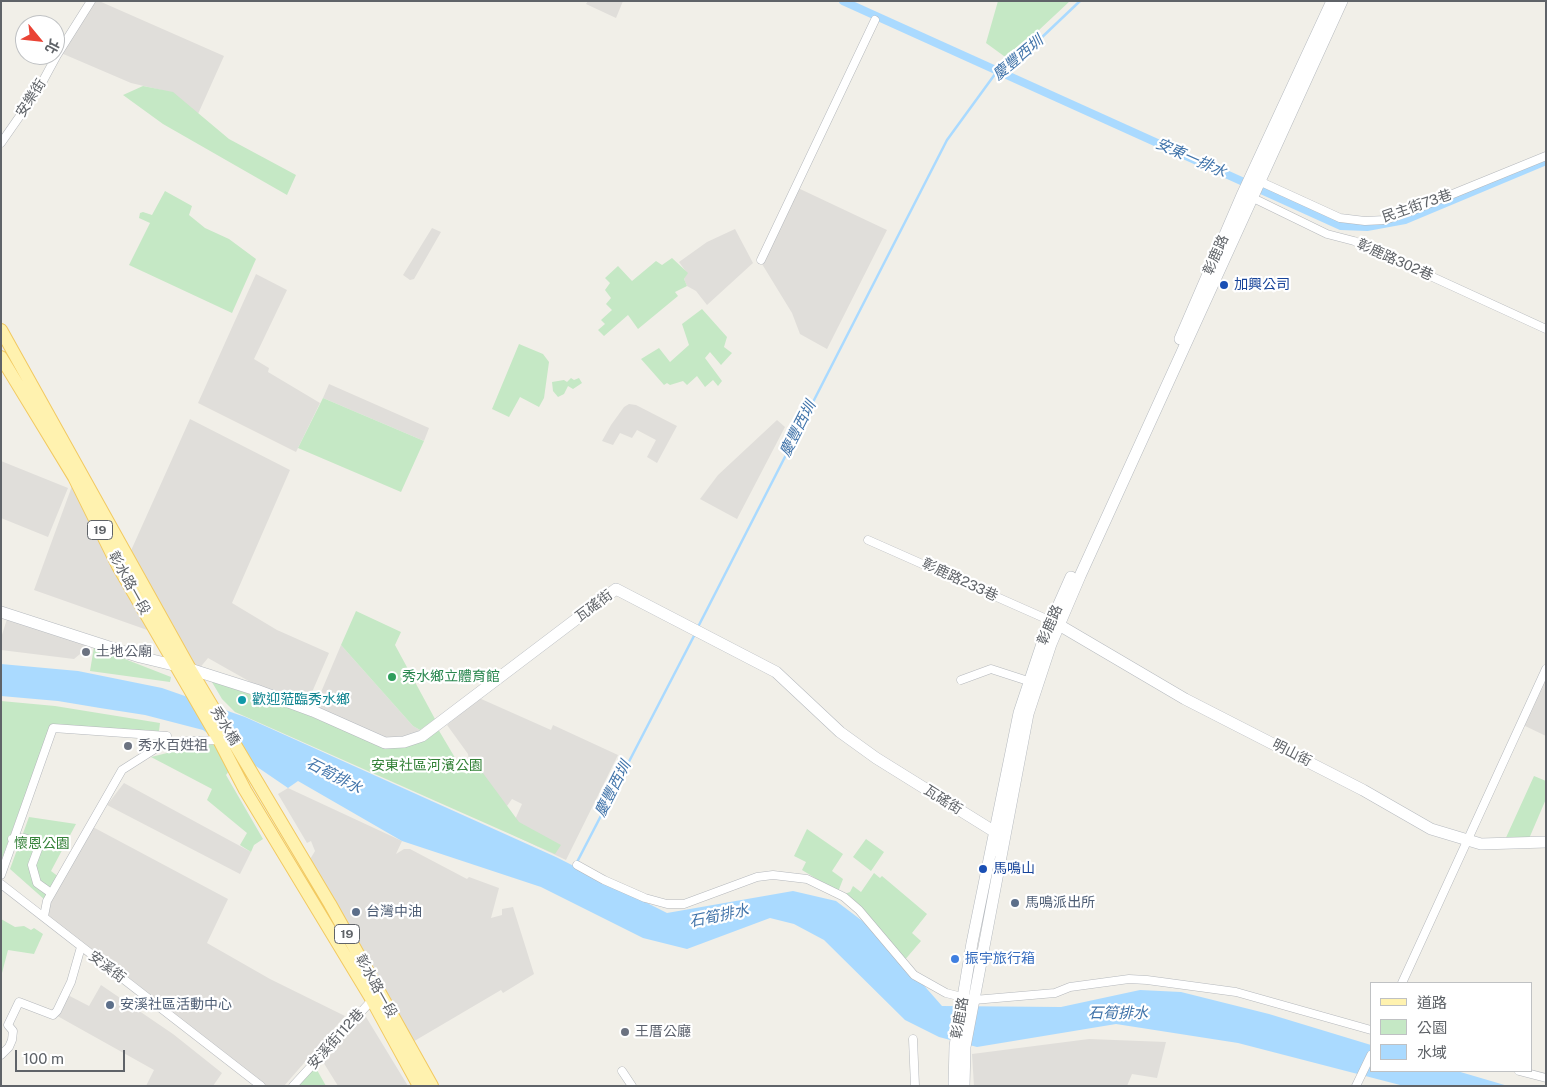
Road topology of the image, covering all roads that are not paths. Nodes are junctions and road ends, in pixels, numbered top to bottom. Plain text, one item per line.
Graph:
1 (91, 1) edge
2 (1332, 1) edge
3 (1342, 1) edge
4 (875, 20) dead end
5 (1323, 31) junction
6 (1, 143) edge
7 (1546, 156) edge
8 (1255, 179) junction
9 (1248, 195) junction
10 (761, 260) dead end
11 (1546, 329) edge
12 (1, 330) edge
13 (1, 357) edge
14 (868, 540) dead end
15 (1, 612) edge
16 (1056, 623) junction
17 (184, 669) junction
18 (1546, 669) edge
19 (961, 680) dead end
20 (1028, 681) junction
21 (199, 704) joint
22 (1023, 713) junction
23 (219, 740) junction
24 (166, 742) junction
25 (258, 783) joint
26 (245, 790) joint
27 (995, 832) junction
28 (12, 839) junction
29 (1467, 842) junction
30 (1546, 842) edge
31 (1001, 855) junction
32 (577, 865) dead end
33 (1, 875) edge
34 (1, 884) edge
35 (51, 893) junction
36 (44, 916) junction
37 (80, 948) junction
38 (1402, 982) edge
39 (377, 998) junction
40 (969, 1001) junction
41 (1370, 1030) edge
42 (962, 1038) junction
43 (913, 1040) dead end
44 (1, 1055) edge
45 (1370, 1056) edge
46 (622, 1071) dead end
47 (1523, 1072) edge
48 (1546, 1078) edge
49 (261, 1086) edge
50 (293, 1086) edge
51 (419, 1086) edge
52 (432, 1086) edge
53 (632, 1086) edge
54 (915, 1086) edge
55 (954, 1086) edge
56 (964, 1086) edge
57 (1356, 1086) edge

1 - 6 street, 安樂街
2 - 5 street
3 - 5 street
4 - 10 street
5 - 8 street
7 - 8 street, 民主街73巷
8 - 9 street, 彰鹿路
9 - 11 street, 彰鹿路302巷
9 - 16 street, 彰鹿路
12 - 17 main road, 彰水路一段 / 19
13 - 17 main road, 彰水路一段 / 19
14 - 16 street, 彰鹿路233巷
15 - 17 street
16 - 20 street, 彰鹿路
16 - 22 street, 彰鹿路
16 - 29 street, 明山街
17 - 21 main road, 彰水路一段 / 19
17 - 25 main road, 秀水橋 / 19
17 - 27 street, 瓦磘街
18 - 29 street
19 - 20 street
20 - 22 street, 彰鹿路
21 - 23 main road, 秀水橋 / 19
22 - 27 street, 彰鹿路
22 - 31 street, 彰鹿路
23 - 24 street
23 - 26 main road, 秀水橋 / 19
24 - 28 street
24 - 35 street
25 - 39 main road, 彰水路一段 / 19
26 - 39 main road, 彰水路一段 / 19
27 - 31 street
27 - 40 street, 彰鹿路
28 - 33 street
28 - 35 street
29 - 30 street, 明山街
29 - 38 street
31 - 40 street, 彰鹿路
32 - 40 street
34 - 36 street, 安溪街
35 - 36 street
36 - 37 street, 安溪街
37 - 44 street
37 - 49 street, 安溪街
39 - 50 street, 安溪街112巷
39 - 51 main road, 彰水路一段 / 19
39 - 52 main road, 彰水路一段 / 19
40 - 41 street
40 - 42 street, 彰鹿路
42 - 55 street, 彰鹿路
42 - 56 street, 彰鹿路
43 - 54 street
45 - 57 street
46 - 53 street
47 - 48 street

